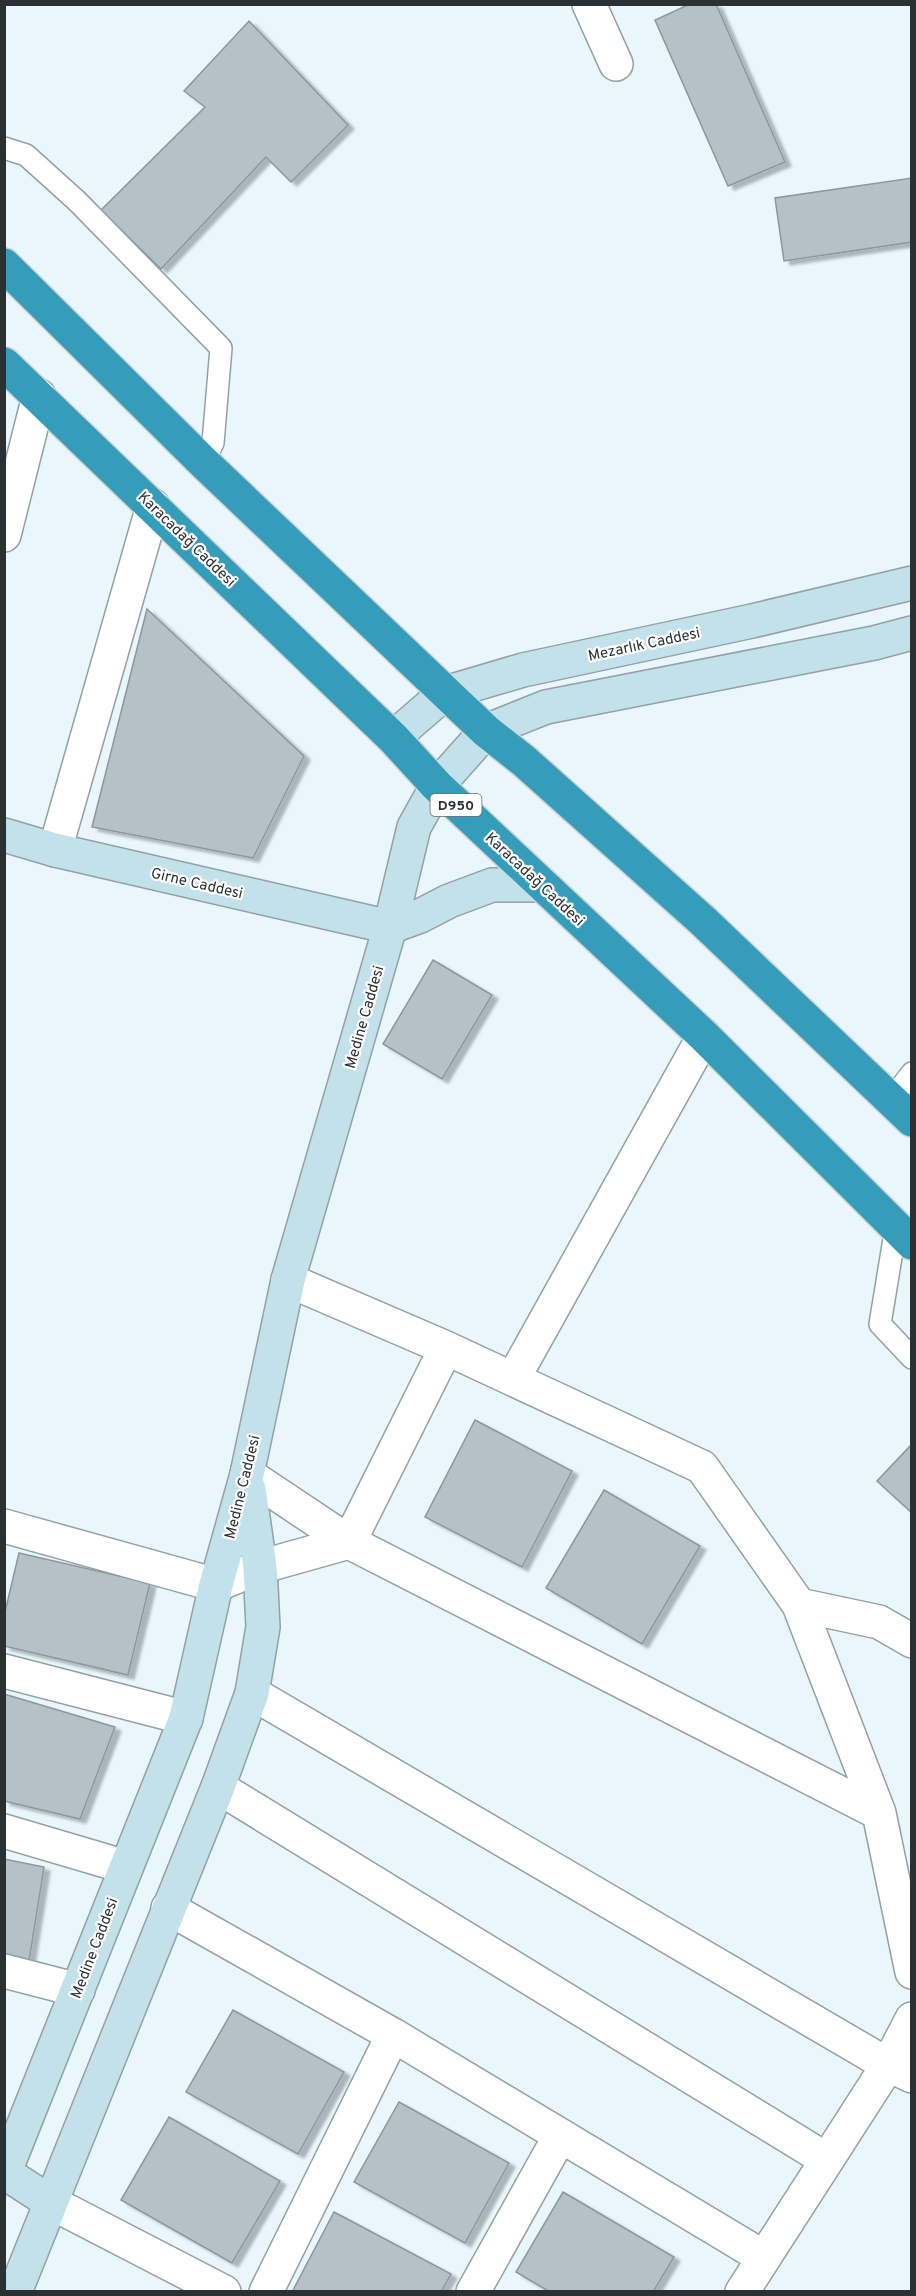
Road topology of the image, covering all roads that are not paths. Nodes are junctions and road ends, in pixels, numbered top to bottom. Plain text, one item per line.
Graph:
1 (588, 4) edge
2 (616, 64) dead end
3 (4, 148) edge
4 (4, 264) edge
5 (4, 363) edge
6 (39, 396) junction
7 (203, 462) junction
8 (153, 506) junction
9 (4, 535) edge
10 (912, 583) edge
11 (912, 633) edge
12 (445, 693) junction
13 (486, 731) junction
14 (393, 738) junction
15 (437, 786) junction
16 (4, 835) edge
17 (55, 850) junction
18 (541, 885) junction
19 (390, 927) junction
20 (704, 1036) junction
21 (912, 1073) edge
22 (901, 1110) edge
23 (904, 1235) edge
24 (288, 1280) junction
25 (446, 1348) junction
26 (912, 1358) edge
27 (513, 1379) junction
28 (247, 1474) junction
29 (4, 1526) edge
30 (349, 1542) junction
31 (260, 1567) junction
32 (216, 1585) junction
33 (799, 1605) junction
34 (912, 1641) edge
35 (4, 1671) edge
36 (252, 1693) junction
37 (186, 1718) junction
38 (218, 1787) junction
39 (879, 1814) junction
40 (4, 1831) edge
41 (126, 1867) junction
42 (168, 1908) junction
43 (4, 1971) edge
44 (912, 1972) edge
45 (78, 1990) junction
46 (912, 2019) edge
47 (393, 2035) junction
48 (900, 2070) edge
49 (560, 2136) junction
50 (827, 2160) junction
51 (5, 2173) edge
52 (50, 2202) junction
53 (763, 2257) junction
54 (15, 2292) edge
55 (224, 2292) edge
56 (266, 2292) edge
57 (473, 2292) edge
58 (742, 2292) edge

1 - 2 street
3 - 7 lane
4 - 7 highway
5 - 6 highway, Karacadağ Caddesi / D950
6 - 8 highway, Karacadağ Caddesi / D950
6 - 9 street
7 - 12 highway
8 - 14 highway, Karacadağ Caddesi / D950
8 - 17 street
10 - 12 street, Mezarlık Caddesi
11 - 13 street
12 - 13 highway
12 - 14 street, Mezarlık Caddesi
13 - 15 street
13 - 22 highway
14 - 15 highway, Karacadağ Caddesi / D950
15 - 18 highway, Karacadağ Caddesi / D950
15 - 19 street, Medine Caddesi
16 - 17 street, Girne Caddesi
17 - 19 street, Girne Caddesi
18 - 19 street
18 - 20 highway, Karacadağ Caddesi / D950
19 - 24 street, Medine Caddesi
20 - 23 highway, Karacadağ Caddesi / D950
20 - 27 street
21 - 22 lane
23 - 26 lane
24 - 25 street
24 - 28 street, Medine Caddesi
25 - 27 street
25 - 30 street
27 - 33 street
28 - 30 street
28 - 31 street
28 - 32 street, Medine Caddesi
29 - 32 street
30 - 31 street
30 - 39 street
31 - 32 street
31 - 36 street
32 - 37 street, Medine Caddesi
33 - 34 street
33 - 39 street
35 - 37 street
36 - 38 street
36 - 48 street
37 - 41 street, Medine Caddesi
38 - 42 street
38 - 50 street
39 - 44 street
40 - 41 street
41 - 45 street, Medine Caddesi
42 - 47 street
42 - 52 street
43 - 45 street
45 - 51 street, Medine Caddesi
46 - 48 street
47 - 49 street
47 - 56 street
48 - 50 street
49 - 53 street
49 - 57 street
50 - 53 street
51 - 52 street
52 - 54 street
52 - 55 street
53 - 58 street

